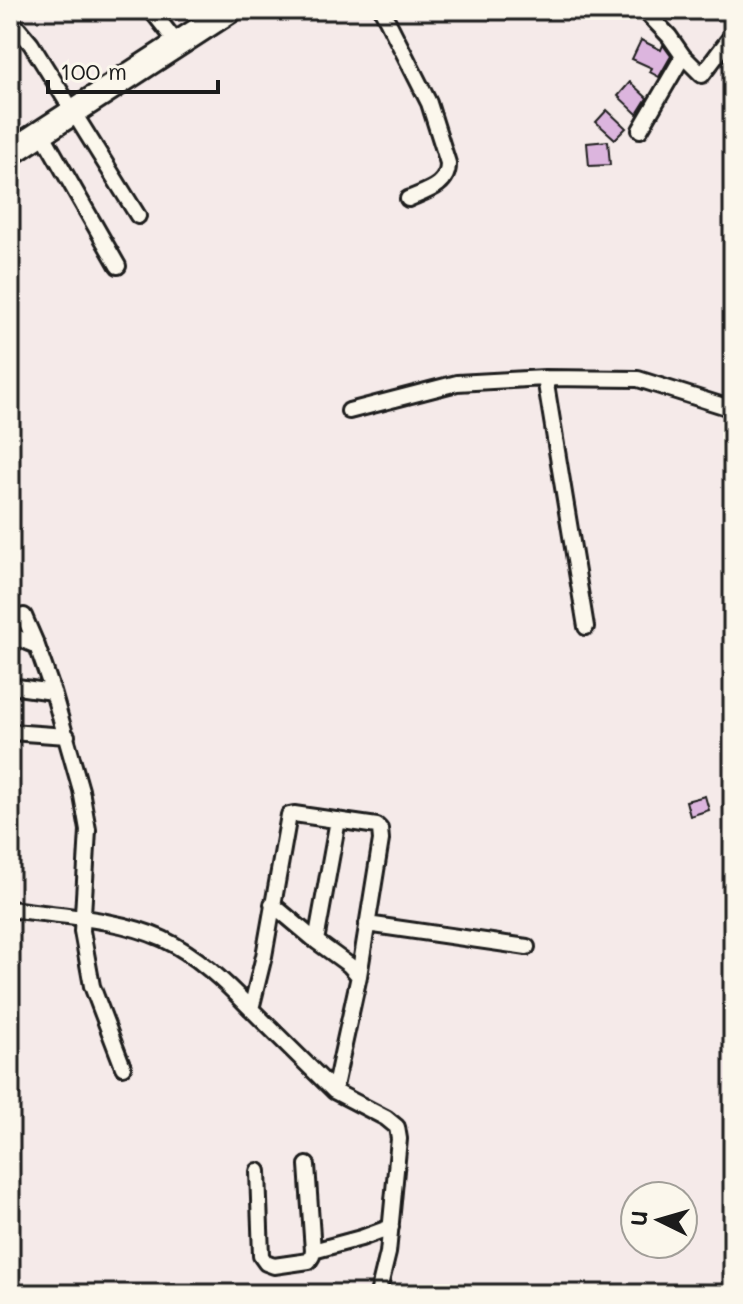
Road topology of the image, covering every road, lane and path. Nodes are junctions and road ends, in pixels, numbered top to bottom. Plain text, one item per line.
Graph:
1 (151, 10) edge
2 (230, 10) edge
3 (382, 10) edge
4 (644, 10) edge
5 (10, 19) edge
6 (733, 34) edge
7 (177, 43) junction
8 (683, 56) junction
9 (72, 112) junction
10 (640, 130) dead end
11 (42, 133) junction
12 (10, 153) edge
13 (408, 199) dead end
14 (138, 216) dead end
15 (118, 266) dead end
16 (545, 378) junction
17 (733, 409) edge
18 (349, 411) dead end
19 (24, 616) dead end
20 (586, 627) dead end
21 (10, 638) edge
22 (37, 646) junction
23 (10, 686) edge
24 (53, 692) junction
25 (10, 732) edge
26 (67, 736) junction
27 (338, 820) junction
28 (272, 904) junction
29 (10, 909) edge
30 (83, 918) junction
31 (367, 924) junction
32 (316, 941) junction
33 (527, 947) dead end
34 (359, 976) junction
35 (251, 1009) junction
36 (123, 1067) dead end
37 (334, 1091) junction
38 (307, 1165) dead end
39 (258, 1171) dead end
40 (391, 1227) junction
41 (313, 1251) junction
42 (378, 1294) edge

1 - 7 street
2 - 7 highway
3 - 13 street
4 - 8 street
5 - 9 street
6 - 8 street
7 - 9 highway
8 - 10 street
9 - 11 highway
9 - 14 street
11 - 12 highway
11 - 15 street
16 - 17 street
16 - 18 street
16 - 20 street
19 - 22 street
21 - 22 street
22 - 24 street
23 - 24 street
24 - 26 street
25 - 26 street
26 - 30 street
27 - 28 street
27 - 31 street
27 - 32 street
28 - 32 street
28 - 35 street
29 - 30 street
30 - 35 street
30 - 36 street
31 - 33 street
31 - 34 street
32 - 34 street
34 - 37 street
35 - 37 street
37 - 40 street
38 - 41 street
39 - 41 street
40 - 41 street
40 - 42 street

